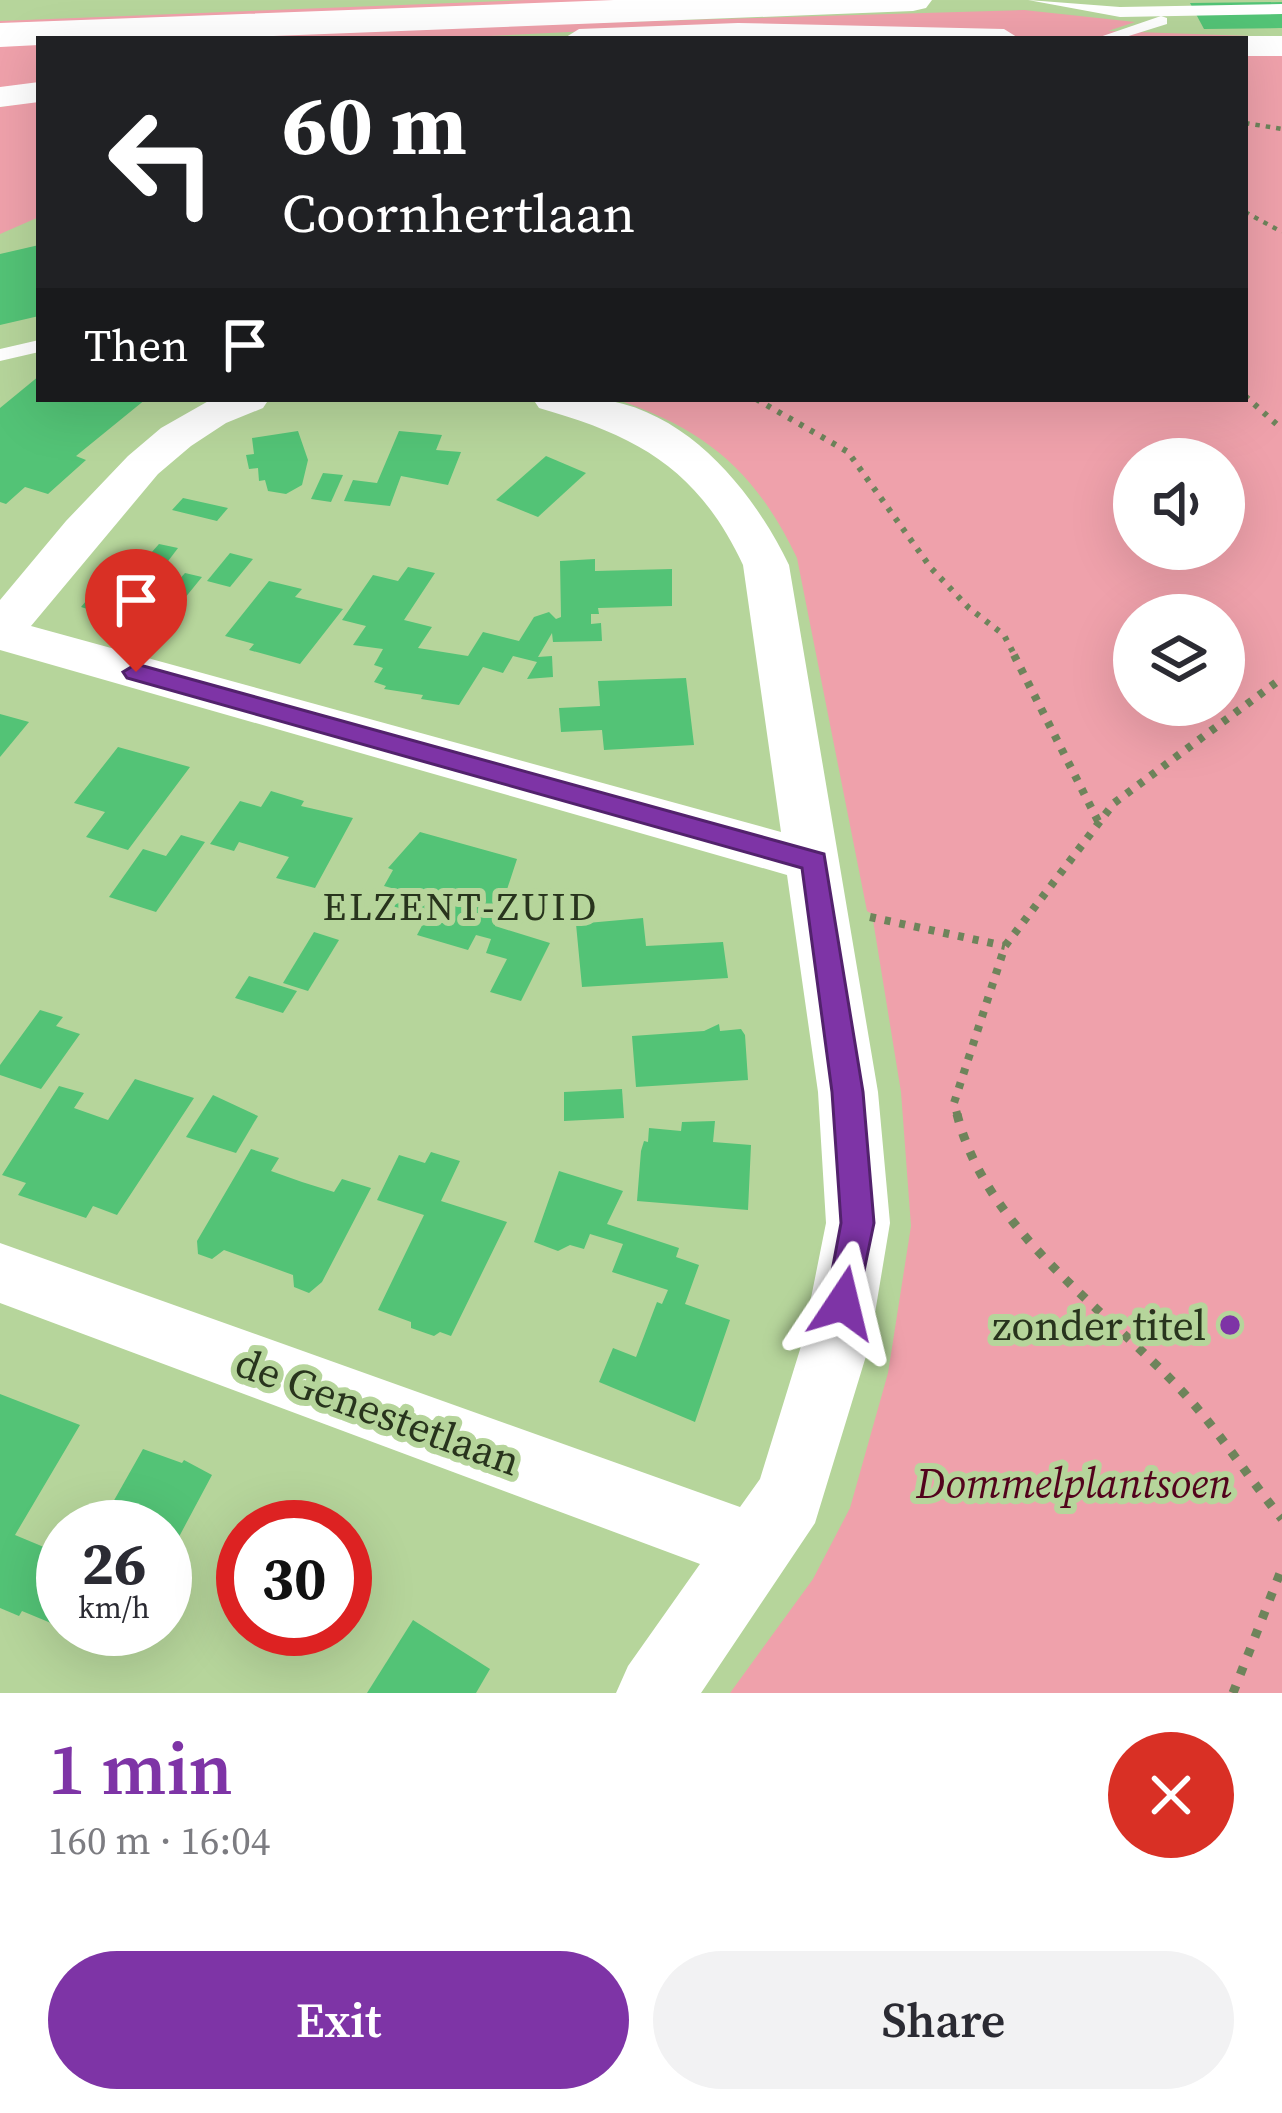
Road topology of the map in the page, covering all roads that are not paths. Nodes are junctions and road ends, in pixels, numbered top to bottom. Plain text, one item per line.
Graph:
1 (375, 0) edge
2 (914, 0) edge
3 (1036, 0) edge
4 (1282, 9) edge
5 (1194, 10) junction
6 (0, 15) edge
7 (0, 35) edge
8 (658, 36) edge
9 (871, 36) edge
10 (1112, 36) edge
11 (1248, 46) edge
12 (1282, 46) edge
13 (36, 92) edge
14 (0, 97) edge
15 (36, 347) edge
16 (0, 355) edge
17 (240, 402) edge
18 (563, 402) edge
19 (0, 633) edge
20 (818, 884) junction
21 (0, 1273) edge
22 (756, 1549) junction
23 (655, 1693) edge

1 - 6 main road
2 - 7 main road
3 - 5 lane
4 - 5 lane
5 - 10 lane
8 - 9 street
11 - 12 street
13 - 14 street
15 - 16 lane
17 - 19 street
18 - 20 street
19 - 20 street
20 - 22 street
21 - 22 street, de Genestetlaan
22 - 23 street

